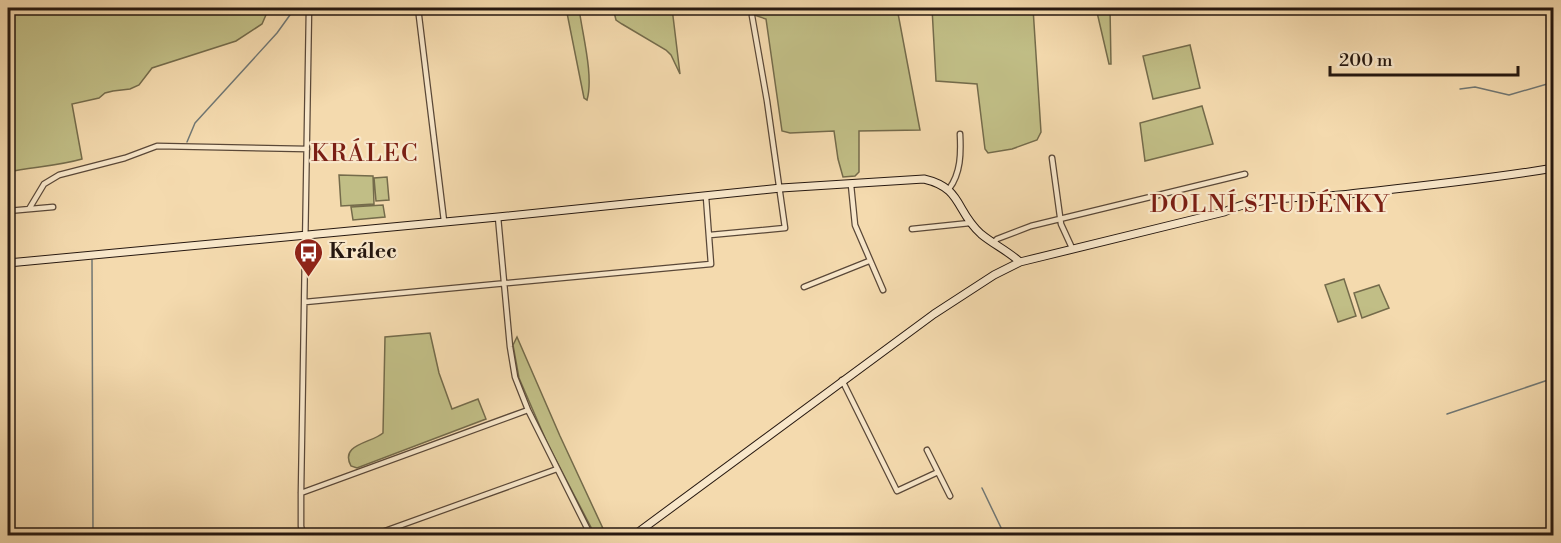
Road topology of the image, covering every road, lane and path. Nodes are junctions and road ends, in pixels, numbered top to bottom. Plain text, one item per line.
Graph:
1 (309, 8) edge
2 (418, 8) edge
3 (752, 16) dead end
4 (960, 134) dead end
5 (307, 149) junction
6 (1052, 158) dead end
7 (1554, 168) edge
8 (1245, 174) dead end
9 (851, 185) junction
10 (781, 188) junction
11 (950, 189) junction
12 (706, 197) junction
13 (53, 207) dead end
14 (28, 209) junction
15 (8, 211) edge
16 (498, 217) junction
17 (1060, 219) junction
18 (444, 221) junction
19 (970, 223) junction
20 (912, 229) dead end
21 (710, 235) junction
22 (304, 236) junction
23 (993, 243) junction
24 (1072, 248) junction
25 (869, 261) junction
26 (8, 262) edge
27 (1020, 262) junction
28 (505, 284) junction
29 (804, 287) dead end
30 (883, 290) dead end
31 (305, 302) junction
32 (842, 380) junction
33 (528, 410) junction
34 (927, 450) dead end
35 (557, 469) junction
36 (938, 472) junction
37 (301, 493) junction
38 (950, 496) dead end
39 (303, 536) edge
40 (371, 536) edge
41 (591, 536) edge
42 (633, 536) edge

1 - 5 street
2 - 18 street
3 - 10 street
4 - 11 street
5 - 14 street
5 - 22 street
6 - 17 street
7 - 24 street
8 - 17 street
9 - 10 street
9 - 11 street
9 - 25 street
10 - 12 street
10 - 21 street
11 - 19 street
12 - 16 street
12 - 21 street
13 - 14 street
14 - 15 street
16 - 18 street
16 - 28 street
17 - 23 street
17 - 24 street
18 - 22 street
19 - 20 street
19 - 23 street
21 - 28 street
22 - 26 street
22 - 31 street
23 - 27 street
24 - 27 street
25 - 29 street
25 - 30 street
27 - 32 street
28 - 31 street
28 - 33 street
31 - 37 street
32 - 36 street
32 - 42 street
33 - 35 street
33 - 37 street
34 - 36 street
35 - 40 street
35 - 41 street
36 - 38 street
37 - 39 street

